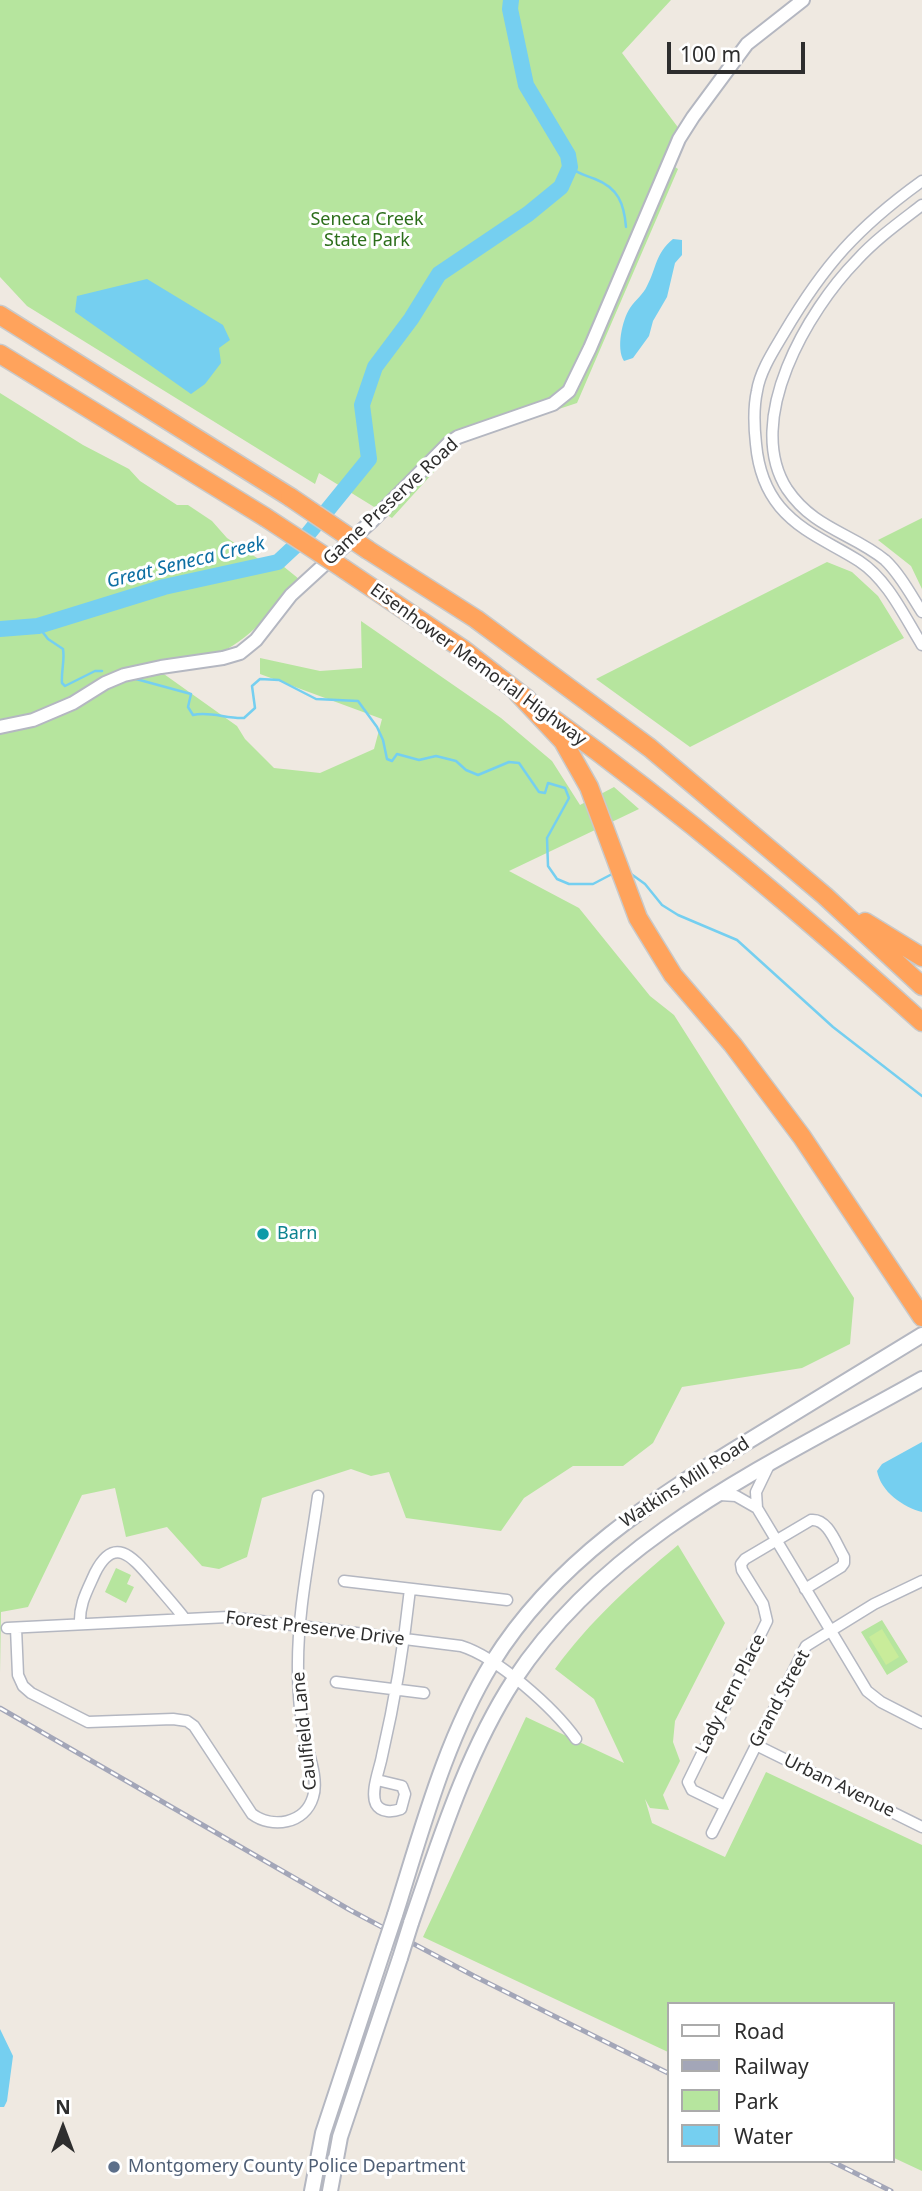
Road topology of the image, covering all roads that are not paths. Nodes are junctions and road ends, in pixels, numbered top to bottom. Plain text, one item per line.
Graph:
1 (803, 0) edge
2 (922, 181) edge
3 (922, 205) edge
4 (0, 315) edge
5 (0, 354) edge
6 (922, 612) edge
7 (922, 645) edge
8 (517, 692) junction
9 (0, 727) edge
10 (825, 896) junction
11 (922, 957) edge
12 (922, 986) edge
13 (922, 1022) edge
14 (922, 1317) edge
15 (922, 1335) edge
16 (922, 1379) edge
17 (769, 1465) junction
18 (716, 1495) junction
19 (318, 1496) dead end
20 (757, 1508) junction
21 (776, 1541) junction
22 (344, 1581) dead end
23 (922, 1581) edge
24 (410, 1589) junction
25 (805, 1589) junction
26 (507, 1600) dead end
27 (185, 1619) junction
28 (80, 1624) junction
29 (299, 1626) junction
30 (12, 1628) joint
31 (830, 1630) junction
32 (405, 1639) junction
33 (493, 1662) junction
34 (514, 1679) junction
35 (336, 1682) dead end
36 (397, 1690) junction
37 (424, 1693) dead end
38 (922, 1723) edge
39 (576, 1739) dead end
40 (756, 1745) junction
41 (377, 1780) dead end
42 (725, 1807) junction
43 (922, 1827) edge
44 (712, 1833) dead end
45 (312, 2191) edge
46 (330, 2191) edge

1 - 9 street, Game Preserve Road
2 - 7 street
3 - 6 street
4 - 10 highway, bridge
5 - 8 highway, Eisenhower Memorial Highway, bridge
8 - 13 highway, Eisenhower Memorial Highway
8 - 14 highway
10 - 11 highway
10 - 12 highway
15 - 33 main road, Watkins Mill Road
16 - 17 main road, Watkins Mill Road
17 - 18 main road, Watkins Mill Road
17 - 20 street
18 - 20 street
18 - 34 main road, Watkins Mill Road
19 - 29 street, Caulfield Lane
20 - 21 street
21 - 25 street
21 - 25 street
21 - 42 street, Lady Fern Place
22 - 24 street
23 - 31 street, Grand Street
24 - 26 street
24 - 32 street
25 - 31 street
27 - 28 street, Forest Preserve Drive
27 - 28 street
27 - 29 street, Forest Preserve Drive
28 - 30 street, Forest Preserve Drive
29 - 30 street, Caulfield Lane
29 - 32 street, Forest Preserve Drive
31 - 38 street
31 - 40 street, Grand Street
32 - 33 street, Forest Preserve Drive
32 - 36 street
33 - 34 street, Forest Preserve Drive
33 - 45 main road, Watkins Mill Road, bridge
34 - 39 street, Forest Preserve Drive
34 - 46 main road, Watkins Mill Road, bridge
35 - 36 street
36 - 37 street
36 - 41 street
40 - 42 street, Grand Street
40 - 43 street, Urban Avenue
42 - 44 street, Grand Street

